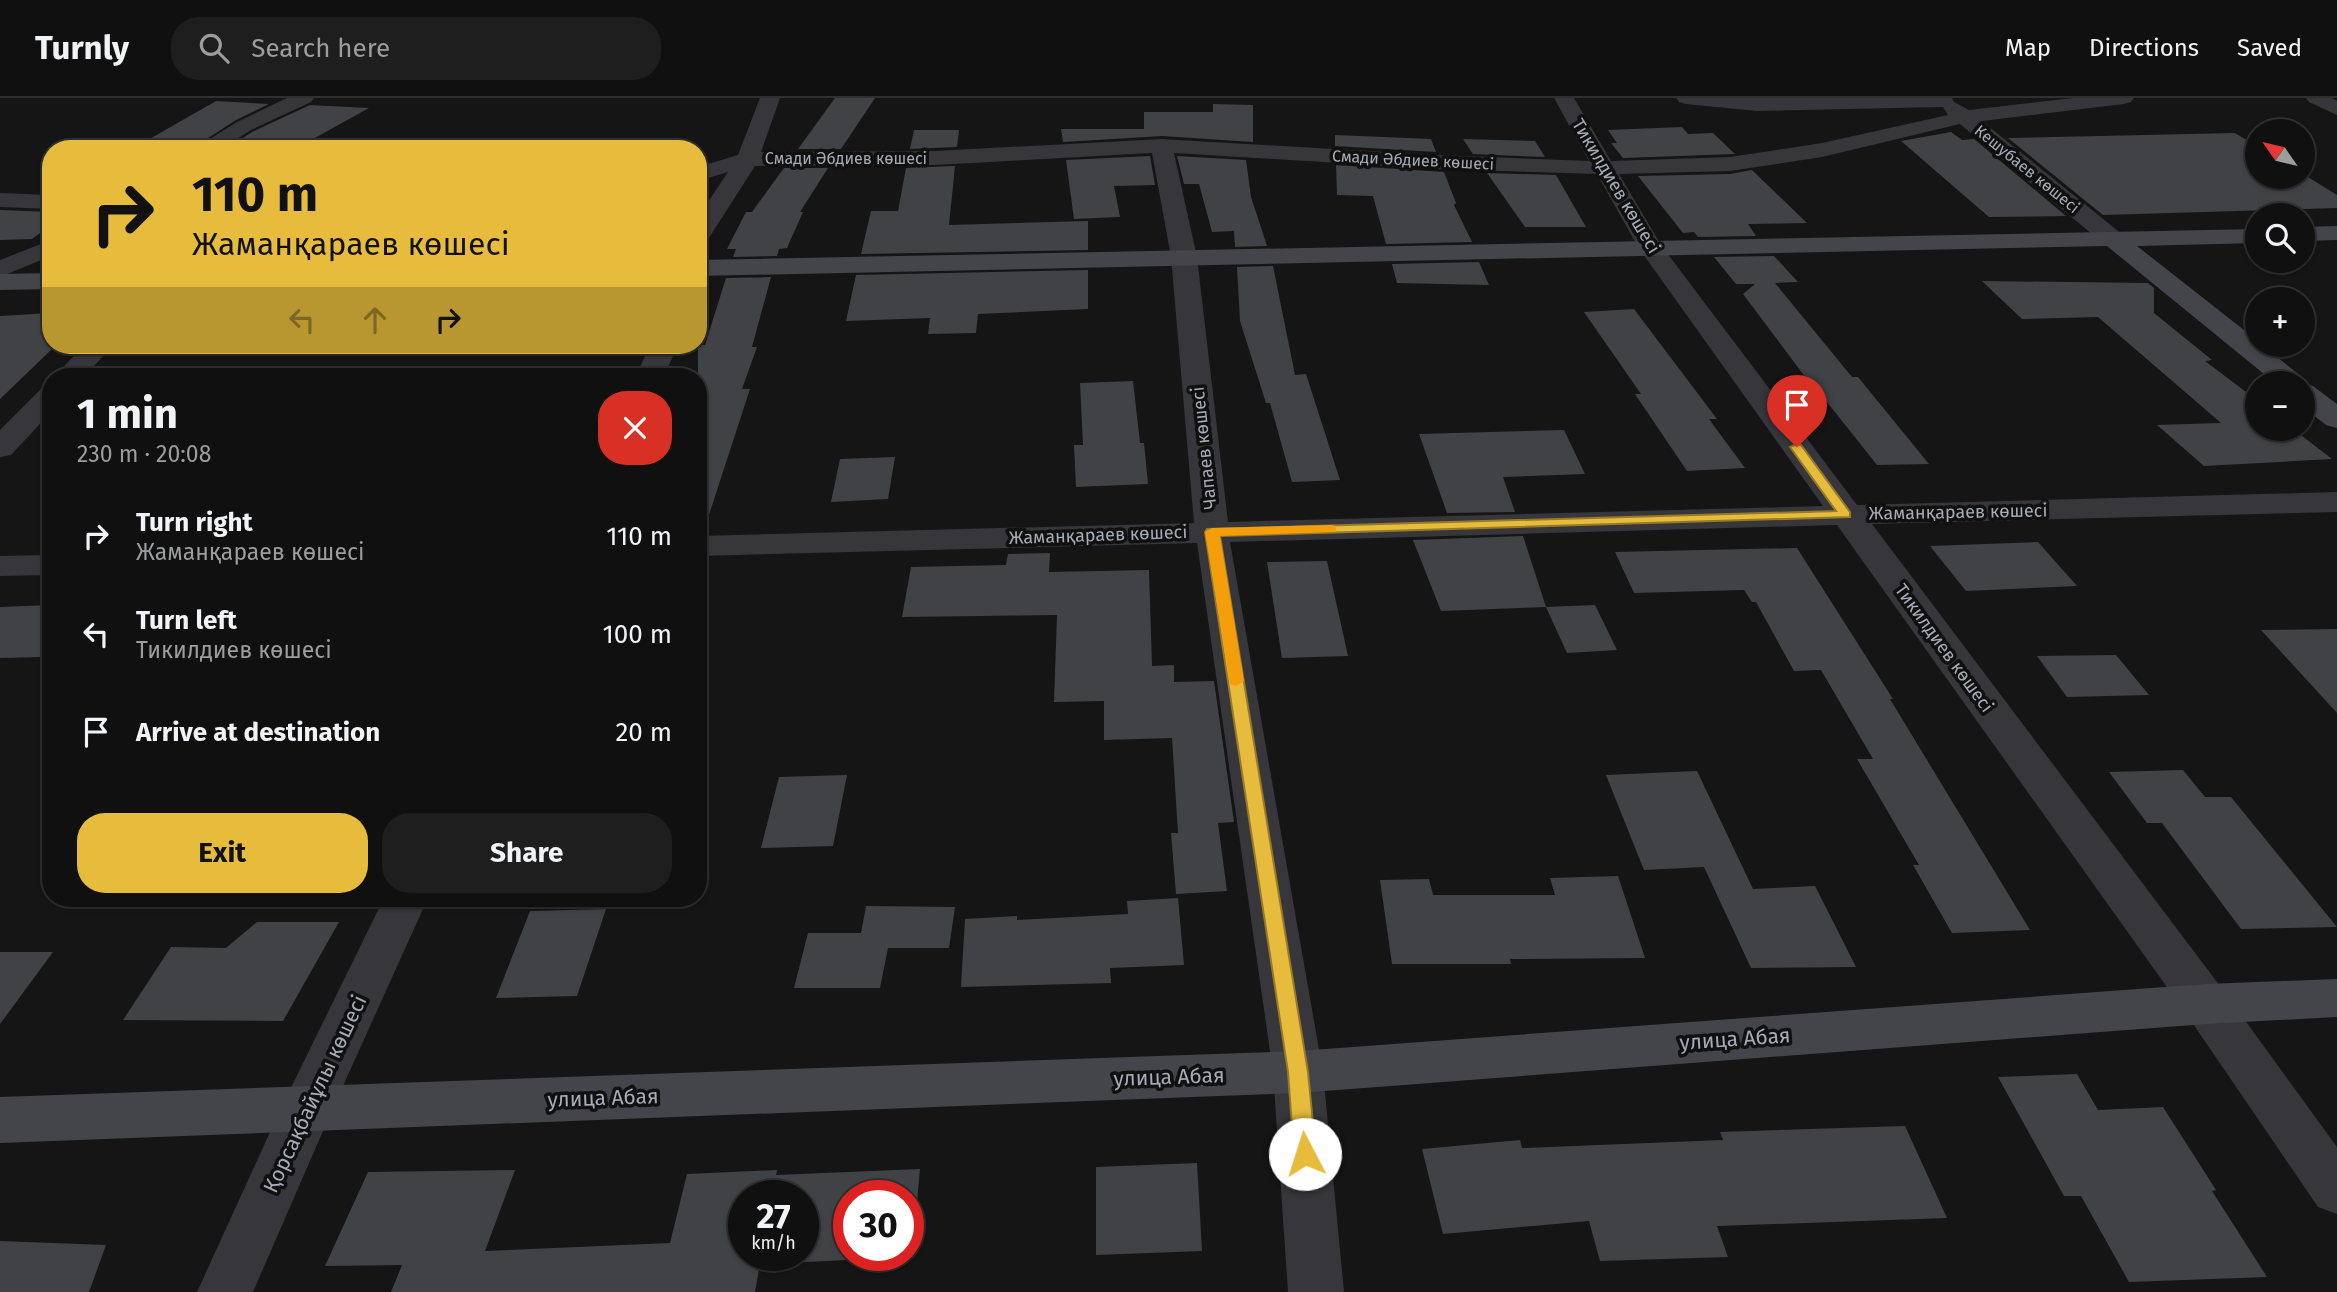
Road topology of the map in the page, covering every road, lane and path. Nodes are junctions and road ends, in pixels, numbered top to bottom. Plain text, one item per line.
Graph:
1 (304, 98) edge
2 (770, 98) edge
3 (1564, 98) edge
4 (1686, 98) edge
5 (2124, 98) edge
6 (2316, 98) edge
7 (1942, 99) edge
8 (2337, 109) edge
9 (1965, 117) junction
10 (219, 140) edge
11 (1162, 146) junction
12 (748, 159) junction
13 (1604, 168) junction
14 (707, 171) edge
15 (0, 200) edge
16 (42, 202) edge
17 (707, 222) edge
18 (2337, 233) edge
19 (2315, 234) edge
20 (2245, 236) edge
21 (2114, 240) junction
22 (1650, 247) junction
23 (42, 251) edge
24 (1184, 257) junction
25 (707, 268) edge
26 (0, 269) edge
27 (42, 281) edge
28 (0, 282) edge
29 (90, 354) edge
30 (77, 368) edge
31 (2277, 371) edge
32 (2315, 402) edge
33 (42, 404) edge
34 (2337, 419) edge
35 (0, 448) edge
36 (2337, 502) edge
37 (1845, 514) junction
38 (1212, 532) junction
39 (707, 547) edge
40 (42, 565) edge
41 (0, 566) edge
42 (402, 907) edge
43 (2337, 999) edge
44 (2206, 1004) junction
45 (1298, 1072) junction
46 (307, 1108) junction
47 (0, 1120) edge
48 (2337, 1190) edge
49 (225, 1292) edge
50 (1317, 1292) edge

1 - 10 street
2 - 12 street
3 - 13 street, Тикилдиев көшесі
4 - 7 street
5 - 9 street, Смади Әбдиев көшесі
6 - 8 street
7 - 9 street, Кешубаев көшесі
9 - 13 street, Смади Әбдиев көшесі
9 - 21 street, Кешубаев көшесі
11 - 12 street, Смади Әбдиев көшесі
11 - 13 street, Смади Әбдиев көшесі
11 - 24 street, Чапаев көшесі
12 - 14 street, Смади Әбдиев көшесі
12 - 17 street
13 - 22 street, Тикилдиев көшесі
15 - 16 street
18 - 19 main road
20 - 21 main road
21 - 22 main road
21 - 31 main road
22 - 24 main road
22 - 37 street, Тикилдиев көшесі
23 - 26 street
24 - 25 main road
24 - 38 street, Чапаев көшесі
27 - 28 main road
29 - 30 street
32 - 34 main road
33 - 35 street
36 - 37 street, Жаманқараев көшесі
37 - 38 street, Жаманқараев көшесі
37 - 44 street, Тикилдиев көшесі
38 - 39 street, Жаманқараев көшесі
38 - 45 street, Чапаев көшесі
40 - 41 street
42 - 46 street, Қорсақбайұлы көшесі
43 - 44 main road, улица Абая
44 - 45 main road, улица Абая
44 - 48 street, Тикилдиев көшесі
45 - 46 main road, улица Абая
45 - 50 street, Чапаев көшесі
46 - 47 main road, улица Абая
46 - 49 street, Қорсақбайұлы көшесі

